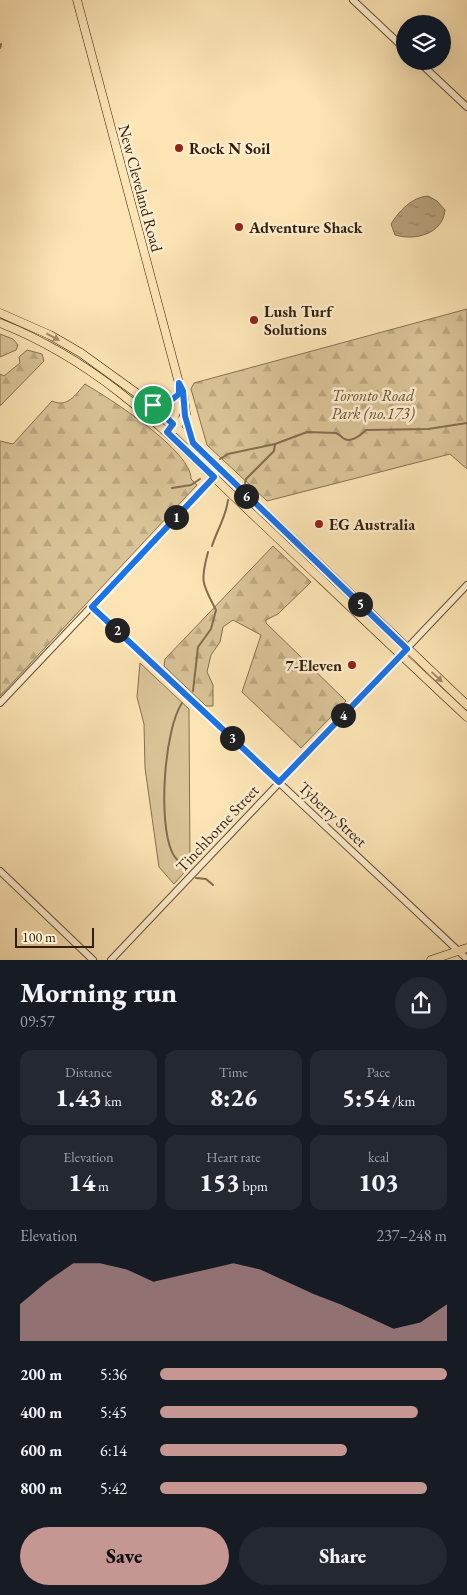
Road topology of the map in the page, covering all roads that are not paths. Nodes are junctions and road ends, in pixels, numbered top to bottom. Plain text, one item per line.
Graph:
1 (77, 0) edge
2 (353, 0) edge
3 (396, 41) edge
4 (428, 70) edge
5 (467, 107) edge
6 (0, 313) edge
7 (0, 323) edge
8 (179, 383) junction
9 (179, 394) junction
10 (153, 405) junction
11 (185, 416) junction
12 (175, 425) junction
13 (169, 433) junction
14 (193, 443) junction
15 (214, 477) junction
16 (467, 585) edge
17 (92, 607) junction
18 (407, 649) junction
19 (401, 655) junction
20 (0, 703) edge
21 (467, 705) edge
22 (467, 717) edge
23 (279, 782) junction
24 (0, 871) edge
25 (463, 950) edge
26 (467, 959) edge
27 (93, 960) edge
28 (111, 960) edge
29 (431, 960) edge

1 - 8 main road, New Cleveland Road
2 - 3 street
4 - 5 street
6 -> 10 main road
7 - 13 main road
8 - 9 main road, New Cleveland Road
8 - 11 main road, New Cleveland Road
9 - 10 main road
9 - 12 main road, New Cleveland Road
10 - 12 main road
11 - 12 main road, New Cleveland Road
11 - 14 main road
12 - 13 main road, New Cleveland Road
12 - 14 main road
13 - 15 main road
14 - 18 main road
15 - 17 street
15 - 19 main road
16 - 18 street, Tinchborne Street
17 - 20 street
17 - 23 street, Tyberry Street
18 - 19 street, Tinchborne Street
18 -> 21 main road
19 - 22 main road
19 - 23 street, Tinchborne Street
23 - 25 street, Tyberry Street
23 - 28 street, Tinchborne Street
24 - 27 street
25 - 26 street, Tyberry Street
25 - 29 main road

